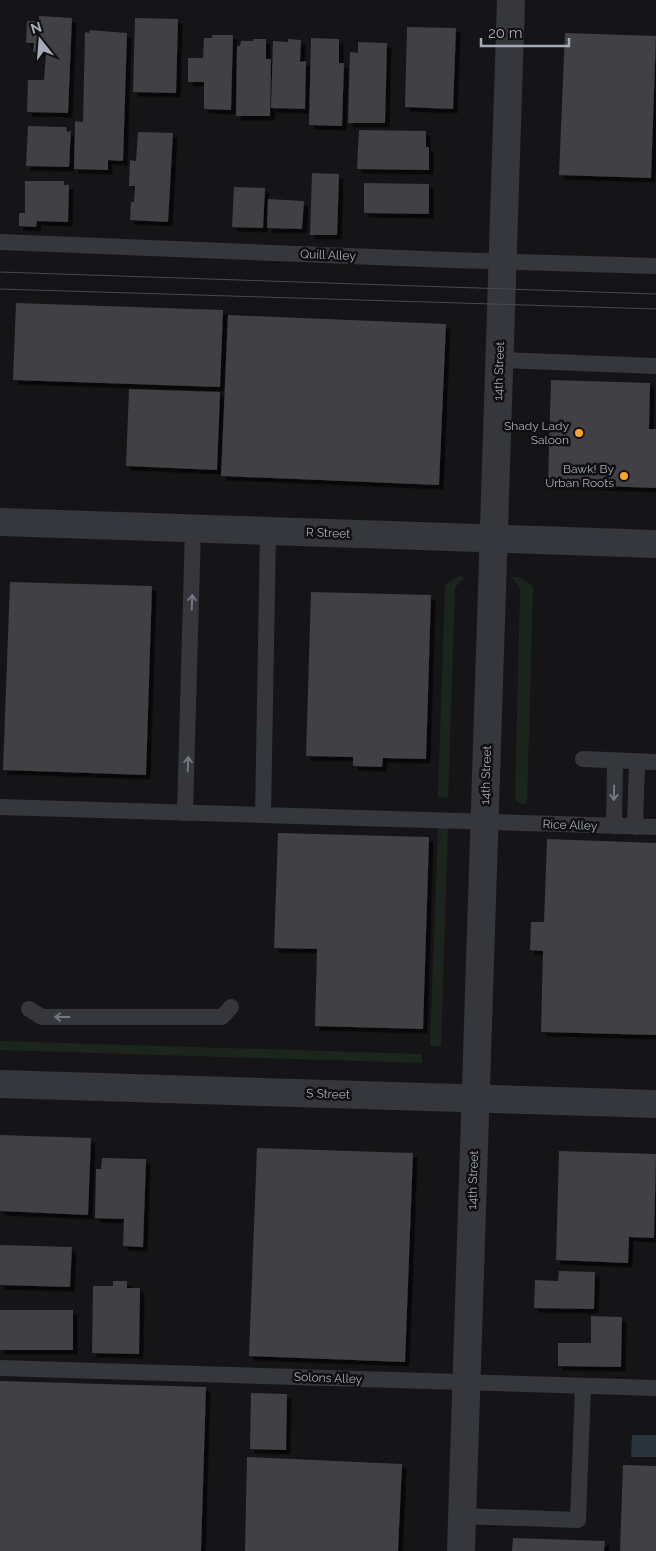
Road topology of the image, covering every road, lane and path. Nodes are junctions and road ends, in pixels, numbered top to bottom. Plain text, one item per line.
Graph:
1 (511, 0) edge
2 (0, 242) edge
3 (503, 262) junction
4 (656, 266) edge
5 (500, 360) junction
6 (656, 366) edge
7 (0, 522) edge
8 (194, 528) junction
9 (268, 531) junction
10 (494, 539) junction
11 (656, 544) edge
12 (583, 759) dead end
13 (615, 760) junction
14 (637, 762) junction
15 (656, 762) edge
16 (0, 807) edge
17 (186, 813) junction
18 (263, 814) junction
19 (484, 822) junction
20 (614, 826) junction
21 (635, 827) junction
22 (656, 827) edge
23 (230, 1007) dead end
24 (29, 1009) dead end
25 (0, 1084) edge
26 (476, 1098) junction
27 (656, 1104) edge
28 (0, 1368) edge
29 (466, 1382) junction
30 (583, 1386) junction
31 (656, 1388) edge
32 (462, 1516) junction
33 (461, 1551) edge

1 - 3 street, 14th Street
2 - 3 lane, Quill Alley
3 - 4 lane, Quill Alley
3 - 5 street, 14th Street
5 - 6 lane
5 - 10 street, 14th Street
7 - 8 street, R Street
8 - 9 street, R Street
17 -> 8 lane
9 - 10 street, R Street
9 - 18 lane
10 - 11 street, R Street
10 - 19 street, 14th Street
12 - 13 lane
13 - 14 lane
13 -> 20 lane
14 - 15 lane
14 - 21 lane
16 - 17 lane, Rice Alley
17 - 18 lane, Rice Alley
18 - 19 lane, Rice Alley
19 - 20 lane, Rice Alley
19 - 26 street, 14th Street
20 - 21 lane, Rice Alley
21 - 22 lane, Rice Alley
23 -> 24 lane
25 - 26 street, S Street
26 - 27 street, S Street
26 - 29 street, 14th Street
28 - 29 lane, Solons Alley
29 - 30 lane, Solons Alley
29 - 32 street, 14th Street
30 - 31 lane, Solons Alley
30 - 32 lane
32 - 33 street, 14th Street

